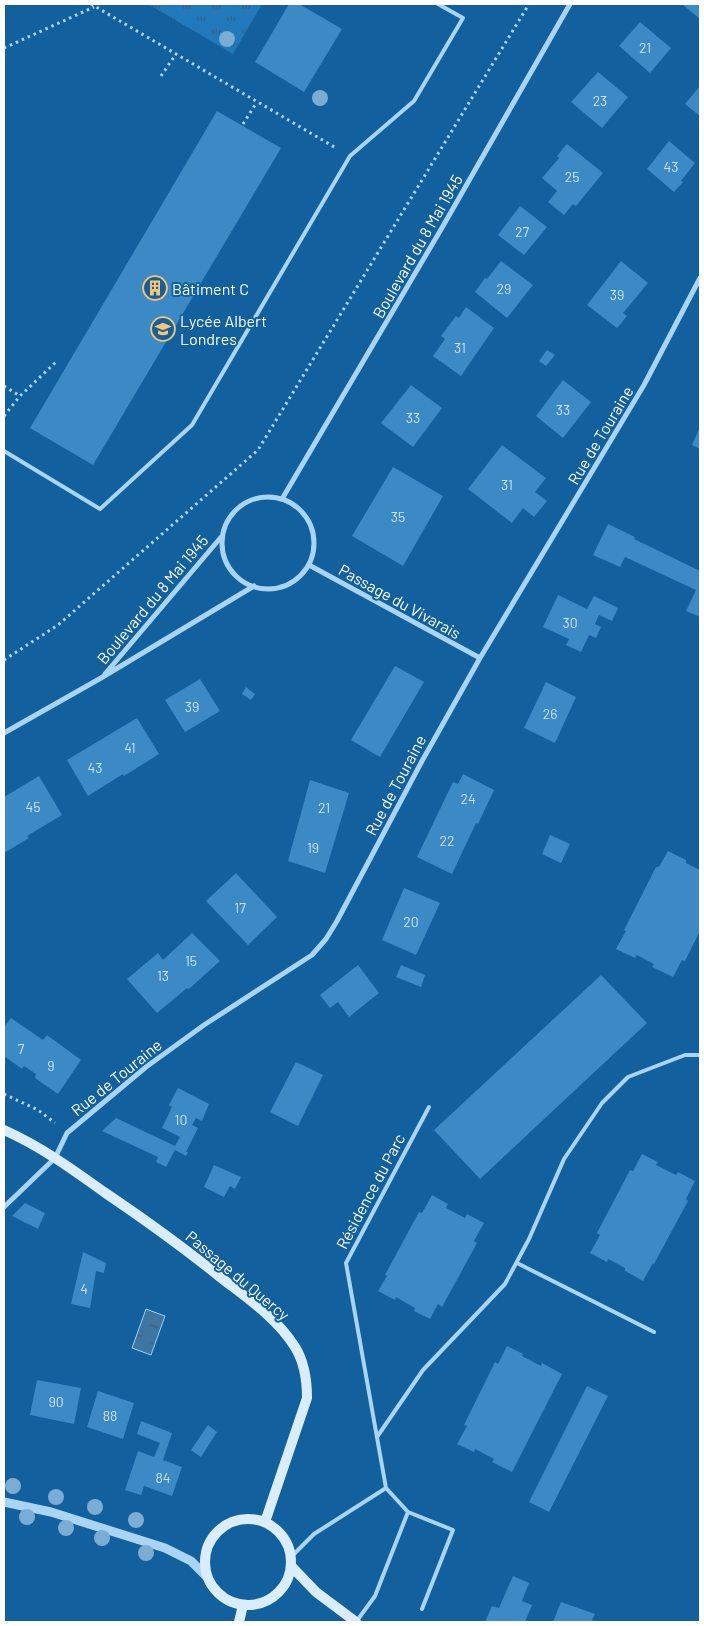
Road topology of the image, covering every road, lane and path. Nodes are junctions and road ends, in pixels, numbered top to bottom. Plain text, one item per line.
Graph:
1 (91, 4) edge
2 (438, 4) edge
3 (529, 4) edge
4 (570, 4) edge
5 (95, 7) junction
6 (4, 48) edge
7 (176, 54) junction
8 (161, 76) dead end
9 (257, 102) junction
10 (243, 124) dead end
11 (350, 156) junction
12 (700, 278) edge
13 (56, 362) dead end
14 (4, 386) edge
15 (20, 396) junction
16 (4, 416) edge
17 (4, 451) edge
18 (282, 499) junction
19 (222, 536) junction
20 (309, 565) junction
21 (254, 586) junction
22 (480, 658) junction
23 (4, 660) edge
24 (101, 678) junction
25 (4, 733) edge
26 (700, 1055) edge
27 (429, 1107) dead end
28 (4, 1130) edge
29 (55, 1158) junction
30 (4, 1207) edge
31 (517, 1263) junction
32 (654, 1332) dead end
33 (377, 1437) junction
34 (386, 1488) junction
35 (4, 1502) edge
36 (408, 1512) junction
37 (265, 1522) junction
38 (292, 1556) junction
39 (292, 1567) junction
40 (208, 1578) junction
41 (243, 1605) junction
42 (422, 1609) dead end
43 (239, 1622) edge
44 (356, 1622) edge

1 - 5 path
2 - 11 lane
3 - 23 path
4 - 18 street, Boulevard du 8 Mai 1945
5 - 6 path
5 - 7 path
7 - 8 path
7 - 9 path
9 - 10 path
9 - 11 path
11 - 17 lane
12 - 22 street, Rue de Touraine
13 - 15 path
14 - 15 path
15 - 16 path
18 - 19 street
18 - 20 street
19 - 21 street
19 - 24 street, Boulevard du 8 Mai 1945
20 - 21 street
20 - 22 street, Passage du Vivarais
21 - 24 street, Boulevard du 8 Mai 1945
22 - 29 street, Rue de Touraine
24 - 25 street, Boulevard du 8 Mai 1945
26 - 31 lane
27 - 33 lane, Résidence du Parc
28 - 29 main road, Passage du Quercy
29 - 30 street, Rue de Touraine
29 - 37 main road, Passage du Quercy
31 - 32 lane
31 - 33 lane
33 - 34 lane, Résidence du Parc
34 - 36 lane
34 - 38 lane
35 - 40 street
36 - 42 lane
36 - 44 lane
37 - 38 main road
37 - 40 main road
38 - 39 main road
39 - 41 main road
39 - 44 main road
40 - 41 main road
41 - 43 main road

